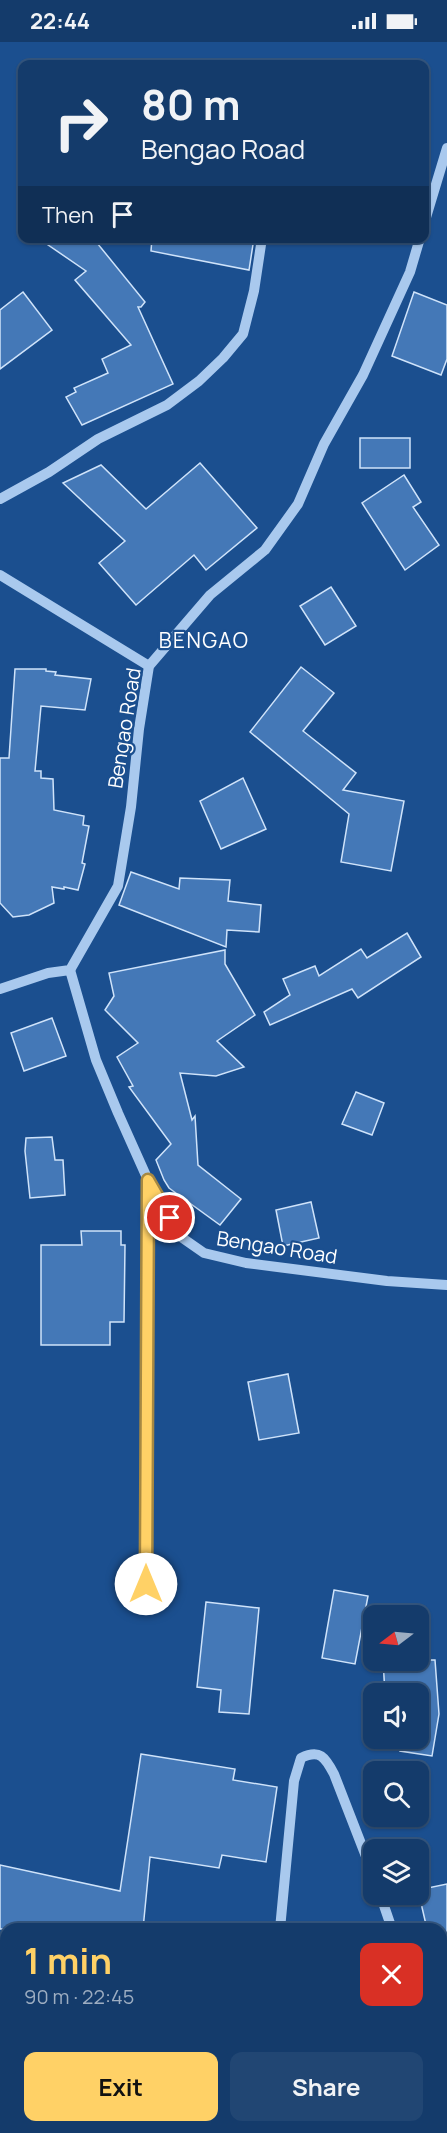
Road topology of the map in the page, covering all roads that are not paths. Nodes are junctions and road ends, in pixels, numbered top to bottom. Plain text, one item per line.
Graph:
1 (447, 148) edge
2 (429, 207) edge
3 (261, 243) edge
4 (419, 243) edge
5 (0, 499) edge
6 (0, 575) edge
7 (149, 666) junction
8 (70, 970) junction
9 (0, 989) edge
10 (148, 1180) junction
11 (447, 1286) edge
12 (146, 1584) dead end
13 (363, 1849) edge
14 (384, 1905) edge
15 (281, 1923) edge
16 (390, 1923) edge

1 - 2 street
3 - 5 street
4 - 7 street, Bengao Road
6 - 7 street
7 - 8 street, Bengao Road
8 - 9 street
8 - 10 street, Bengao Road
10 - 11 street, Bengao Road
10 - 12 street
13 - 15 street
14 - 16 street

